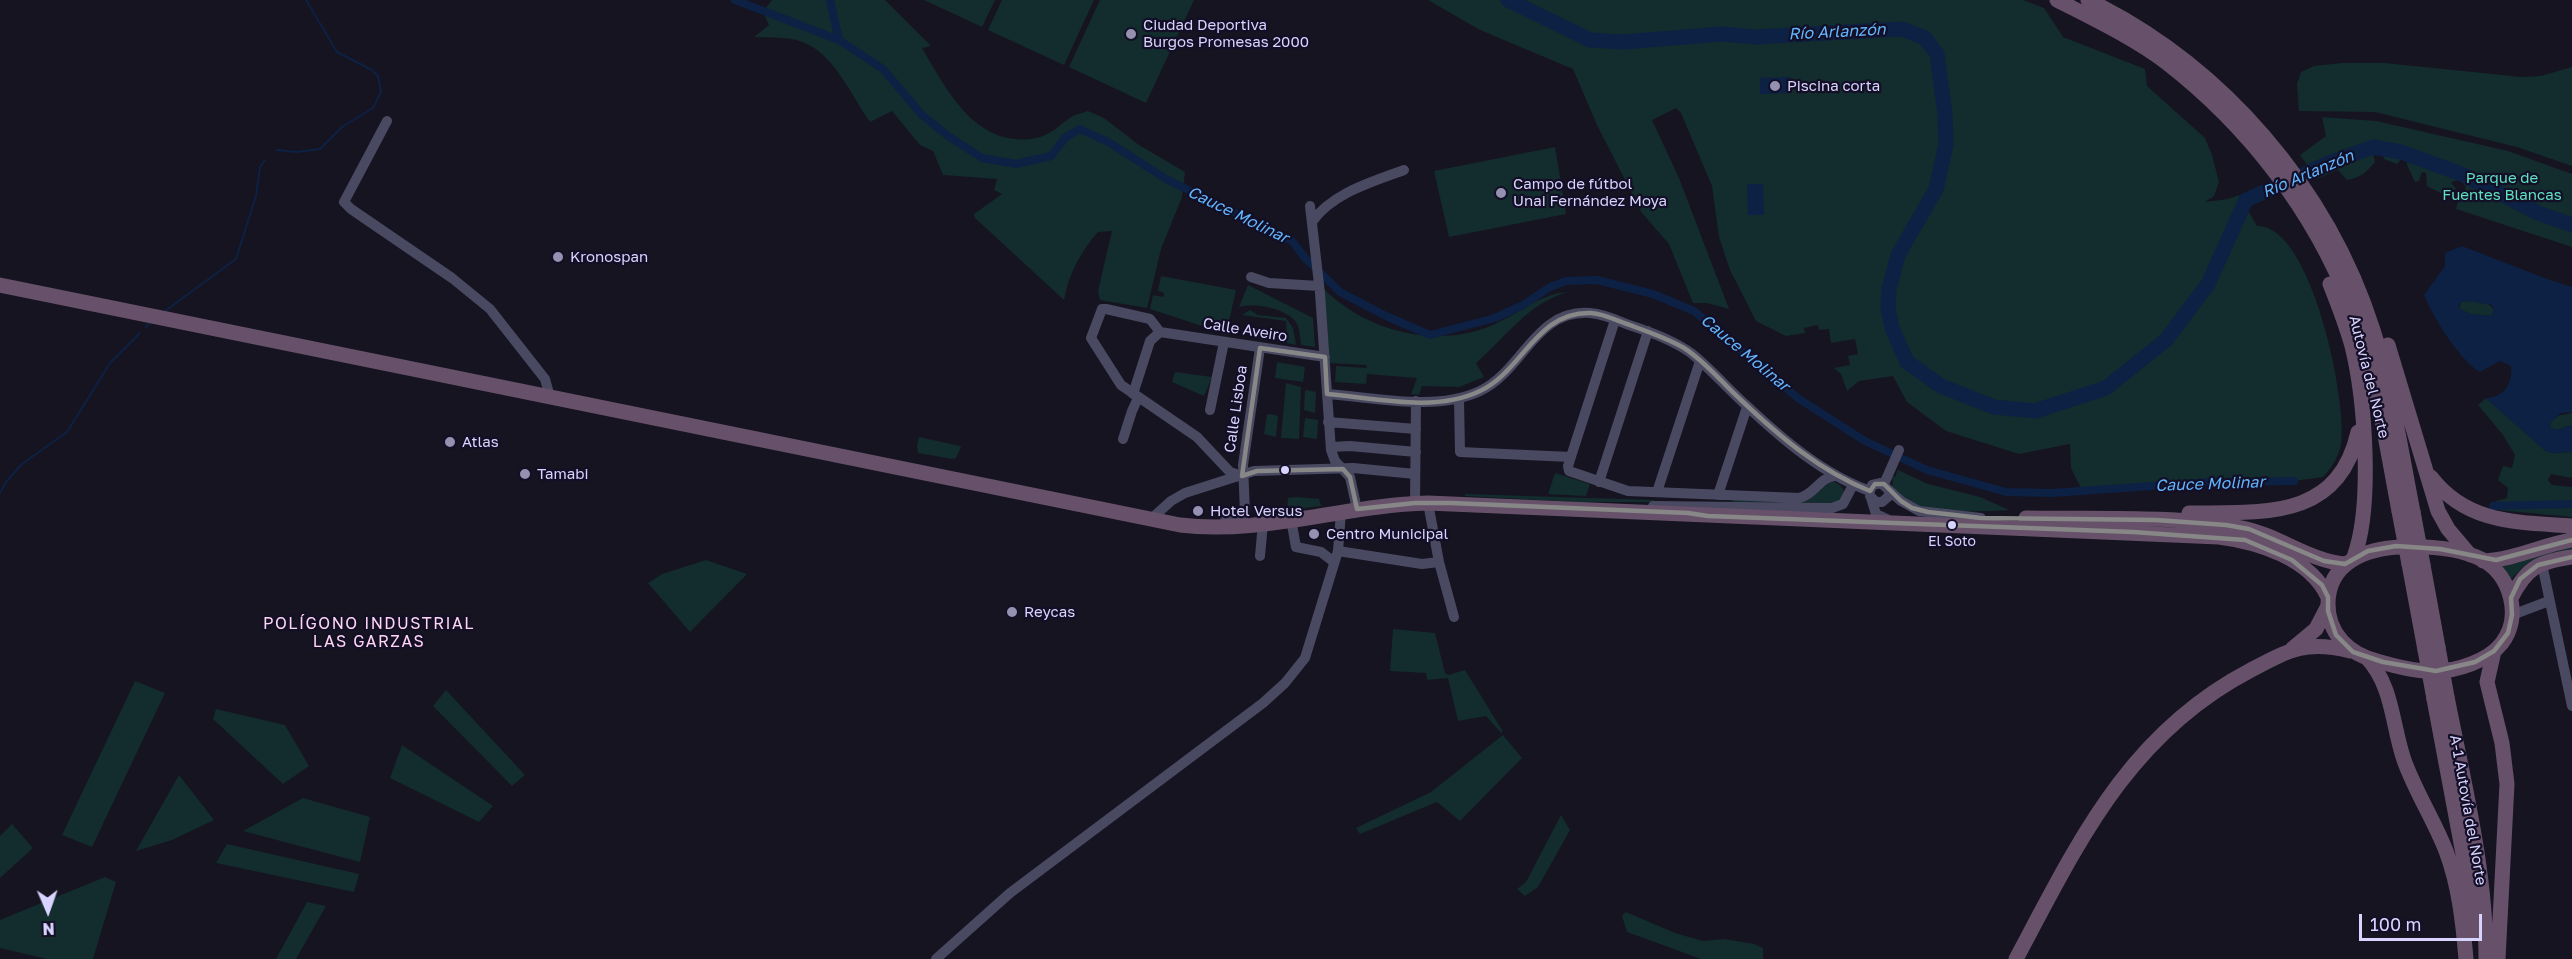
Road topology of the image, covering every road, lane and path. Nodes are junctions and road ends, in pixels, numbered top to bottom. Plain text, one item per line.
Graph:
1 (2057, 0) edge
2 (2088, 0) edge
3 (387, 121) dead end
4 (2253, 134) junction
5 (1404, 170) dead end
6 (1310, 206) dead end
7 (1312, 222) junction
8 (2317, 222) junction
9 (1251, 278) dead end
10 (1318, 281) junction
11 (0, 285) edge
12 (1615, 320) junction
13 (1648, 331) junction
14 (1160, 332) junction
15 (1224, 342) junction
16 (1260, 348) junction
17 (1325, 357) junction
18 (1700, 361) junction
19 (1327, 394) junction
20 (1136, 396) junction
21 (550, 397) junction
22 (1459, 399) junction
23 (1416, 401) junction
24 (2360, 402) junction
25 (1747, 407) junction
26 (1210, 410) dead end
27 (1328, 422) junction
28 (1416, 429) junction
29 (1123, 439) dead end
30 (1331, 447) junction
31 (1416, 452) junction
32 (1897, 456) dead end
33 (1571, 457) junction
34 (2422, 460) junction
35 (1343, 469) junction
36 (1415, 474) junction
37 (1829, 474) junction
38 (1242, 476) junction
39 (1599, 482) junction
40 (1853, 485) junction
41 (1887, 487) junction
42 (1657, 492) junction
43 (1718, 495) junction
44 (1870, 495) junction
45 (1421, 503) junction
46 (1349, 510) junction
47 (1619, 510) junction
48 (1688, 513) junction
49 (1875, 514) junction
50 (1225, 517) dead end
51 (1981, 518) junction
52 (1291, 519) junction
53 (2100, 519) junction
54 (1150, 520) junction
55 (1263, 523) junction
56 (1931, 525) junction
57 (2572, 526) edge
58 (2572, 540) edge
59 (1338, 551) junction
60 (1260, 556) dead end
61 (2572, 557) edge
62 (2477, 558) junction
63 (2350, 560) junction
64 (1334, 562) junction
65 (1439, 562) junction
66 (2542, 564) junction
67 (2511, 598) junction
68 (2328, 601) junction
69 (2548, 601) junction
70 (2512, 615) junction
71 (1454, 617) dead end
72 (2290, 651) junction
73 (2494, 651) junction
74 (2360, 655) junction
75 (2441, 698) junction
76 (2572, 706) edge
77 (936, 959) edge
78 (2016, 959) edge
79 (2466, 959) edge
80 (2474, 959) edge
81 (2486, 959) edge
82 (2498, 959) edge

1 - 4 highway
2 - 4 highway
3 - 21 street
4 - 8 highway
4 - 8 highway
5 - 7 street
6 - 7 street
7 - 10 street
8 - 24 highway
8 - 34 highway
8 - 75 highway, Autovía del Norte, bridge
9 - 10 street
10 - 17 street
11 - 21 highway
12 - 13 street
12 - 22 street
12 - 33 street
13 - 18 street
13 - 39 street
14 - 15 street, Calle Aveiro
14 - 20 street
14 - 20 street
15 - 16 street, Calle Aveiro
15 - 26 street
16 - 17 street, Calle Aveiro
16 - 38 street, Calle Lisboa
17 - 19 street
18 - 25 street
18 - 42 street
19 - 23 street
19 - 27 street
20 - 29 street
20 - 38 street
21 - 54 highway
22 - 23 street
22 - 33 street
23 - 28 street
24 - 53 highway
24 - 63 highway
25 - 37 street
25 - 43 street
27 - 28 street
27 - 30 street
28 - 31 street
30 - 31 street
30 - 35 street
31 - 36 street
32 - 41 street
33 - 39 street
34 - 57 highway
34 - 62 highway
35 - 36 street
35 - 38 street
35 - 46 street
36 - 45 street
37 - 40 street
37 - 43 street
38 - 50 street, Calle Lisboa
38 - 54 street
39 - 42 street
40 - 44 street
40 - 47 street
41 - 44 street
41 - 44 street
41 - 51 street
42 - 43 street
44 - 49 street
45 - 46 highway
45 - 47 highway
45 - 65 street
46 - 52 highway
46 - 59 street
47 - 48 highway
48 - 49 highway
48 - 56 highway
49 - 51 highway
49 - 56 street
51 - 53 highway
52 - 55 highway
52 - 64 street
53 - 63 highway
54 - 55 highway
55 - 60 street
56 - 68 highway
58 - 62 highway
59 - 64 street
59 - 65 street
61 - 66 highway
62 - 63 highway
62 - 67 highway
63 - 68 highway
64 - 77 street
65 - 71 street
66 - 67 highway
66 - 69 street
67 - 70 highway
68 - 72 highway
68 - 74 highway
69 - 70 street
69 - 76 street
70 - 73 highway
72 - 74 highway
72 - 78 highway
73 - 74 highway
73 - 82 highway
74 - 79 highway
75 - 80 highway, A-1 Autovía del Norte
75 - 81 highway, A-1 Autovía del Norte

